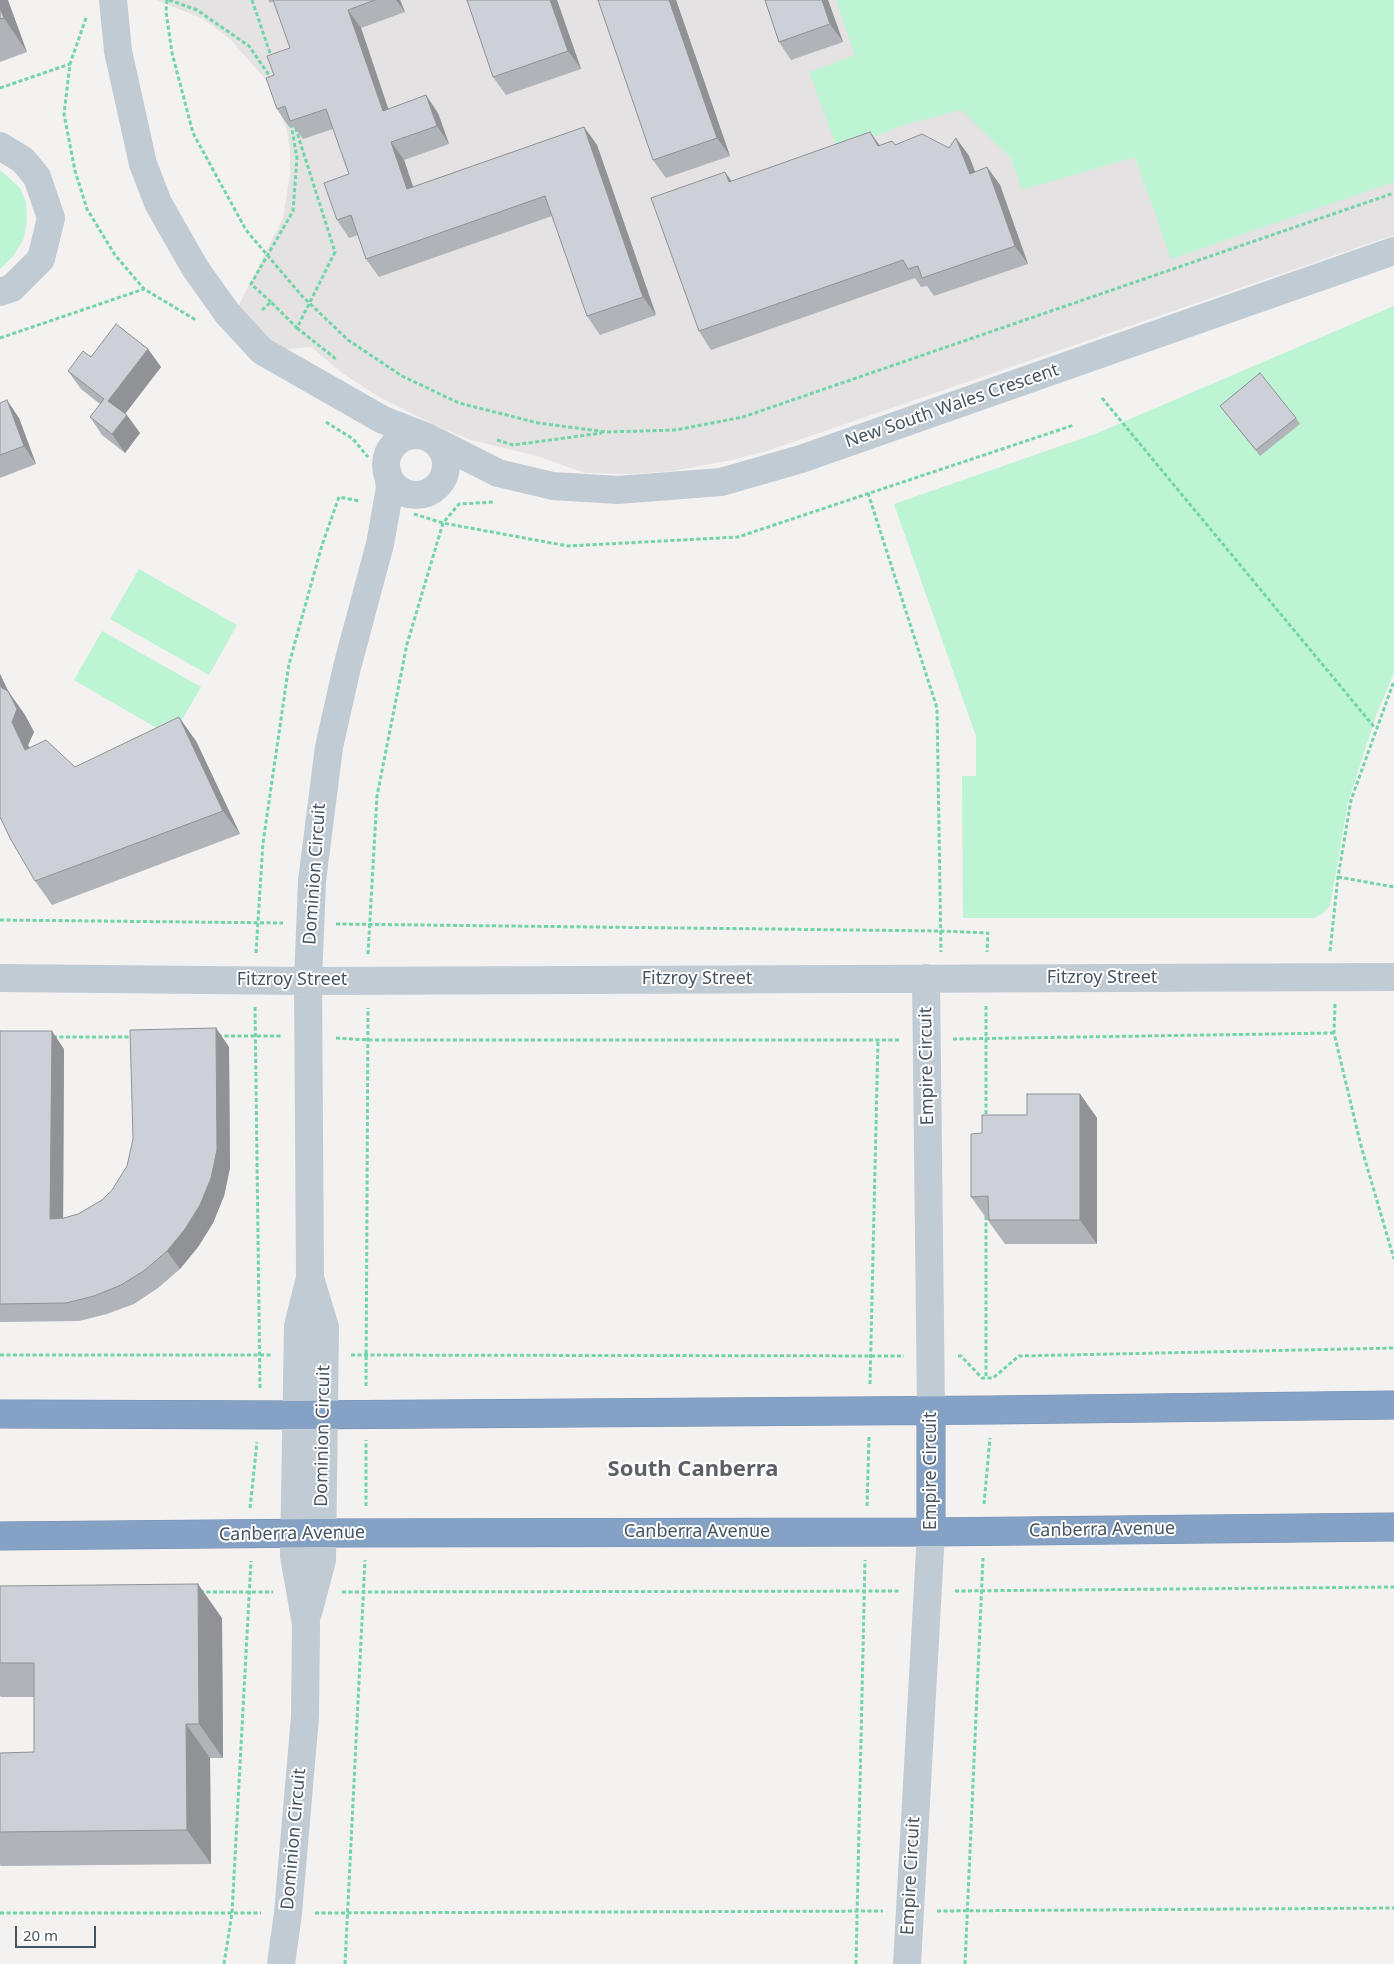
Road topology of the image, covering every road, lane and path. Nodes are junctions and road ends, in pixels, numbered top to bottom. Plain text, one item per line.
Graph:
1 (168, 0) edge
2 (252, 0) edge
3 (101, 5) edge
4 (70, 64) junction
5 (274, 64) edge
6 (276, 84) edge
7 (0, 88) edge
8 (0, 146) edge
9 (75, 171) junction
10 (70, 173) dead end
11 (1394, 193) edge
12 (84, 201) junction
13 (79, 203) dead end
14 (1394, 251) edge
15 (267, 256) junction
16 (0, 292) edge
17 (271, 302) dead end
18 (310, 305) junction
19 (297, 328) dead end
20 (0, 338) edge
21 (339, 362) dead end
22 (1102, 398) dead end
23 (322, 419) dead end
24 (606, 432) junction
25 (428, 438) junction
26 (494, 439) dead end
27 (513, 445) junction
28 (380, 469) junction
29 (503, 475) junction
30 (432, 490) junction
31 (868, 494) dead end
32 (339, 497) dead end
33 (374, 566) junction
34 (1375, 728) dead end
35 (1338, 877) dead end
36 (1394, 887) edge
37 (0, 920) edge
38 (258, 923) junction
39 (310, 924) junction
40 (368, 925) junction
41 (940, 930) junction
42 (1394, 977) edge
43 (0, 978) edge
44 (934, 978) junction
45 (985, 978) junction
46 (255, 980) junction
47 (308, 980) junction
48 (368, 980) junction
49 (1334, 1032) dead end
50 (216, 1036) edge
51 (255, 1036) junction
52 (308, 1036) junction
53 (49, 1037) edge
54 (138, 1037) edge
55 (986, 1039) junction
56 (368, 1040) junction
57 (878, 1040) junction
58 (927, 1040) junction
59 (986, 1118) edge
60 (986, 1208) edge
61 (310, 1278) junction
62 (1394, 1348) edge
63 (0, 1355) edge
64 (259, 1355) junction
65 (297, 1355) junction
66 (325, 1355) junction
67 (366, 1355) junction
68 (871, 1356) junction
69 (930, 1356) junction
70 (986, 1378) junction
71 (993, 1378) junction
72 (1394, 1405) edge
73 (992, 1410) junction
74 (869, 1411) junction
75 (931, 1411) junction
76 (0, 1414) edge
77 (260, 1414) junction
78 (296, 1414) junction
79 (324, 1414) junction
80 (366, 1414) junction
81 (984, 1509) dead end
82 (1394, 1527) edge
83 (322, 1532) junction
84 (866, 1532) junction
85 (931, 1532) junction
86 (295, 1533) junction
87 (366, 1533) junction
88 (252, 1534) junction
89 (0, 1536) edge
90 (1394, 1587) edge
91 (926, 1591) junction
92 (200, 1592) edge
93 (249, 1592) junction
94 (365, 1592) junction
95 (865, 1592) junction
96 (983, 1592) junction
97 (306, 1624) junction
98 (1394, 1908) edge
99 (857, 1911) junction
100 (909, 1911) junction
101 (968, 1911) junction
102 (347, 1912) junction
103 (0, 1913) edge
104 (232, 1913) junction
105 (288, 1913) junction
106 (224, 1964) edge
107 (281, 1964) edge
108 (345, 1964) edge
109 (856, 1964) edge
110 (907, 1964) edge
111 (965, 1964) edge

1 - 6 path
1 - 15 path
2 - 5 path
3 - 4 path
3 - 25 street, New South Wales Crescent
4 - 7 path
4 - 9 path
8 - 16 street
9 - 10 path
9 - 12 path
11 - 24 path
12 - 13 path
12 - 20 path
14 - 29 street, New South Wales Crescent
15 - 17 path
15 - 18 path
15 - 18 path
18 - 24 path
19 - 21 path
22 - 34 path
23 - 28 path
24 - 27 path
25 - 28 street
25 - 29 street, New South Wales Crescent
25 - 30 street
26 - 27 path
27 - 29 path
28 - 30 street
28 - 33 street, Dominion Circuit
29 - 30 street, New South Wales Crescent
29 - 40 path
30 - 33 street, Dominion Circuit
31 - 41 path
32 - 38 path
33 - 39 street, Dominion Circuit
35 - 36 path
37 - 38 path
38 - 39 path
38 - 46 path
39 - 40 path
39 - 47 street, Dominion Circuit
40 - 41 path
40 - 48 path
41 - 44 path
41 - 45 path
42 - 45 street, Fitzroy Street
43 - 46 street, Fitzroy Street
44 - 45 street, Fitzroy Street
44 - 48 street, Fitzroy Street
44 - 58 street, Empire Circuit
45 - 55 path
46 - 47 street, Fitzroy Street
46 - 51 path
47 - 48 street, Fitzroy Street
47 - 52 street, Dominion Circuit
48 - 56 path
49 - 55 path
50 - 51 path
51 - 52 path
51 - 64 path
52 - 56 path
52 - 61 street, Dominion Circuit
53 - 54 path
55 - 58 path
55 - 59 path
56 - 57 path
56 - 67 path
57 - 58 path
57 - 68 path
58 - 69 street, Empire Circuit
60 - 70 path
61 - 65 street, Dominion Circuit
61 - 66 street, Dominion Circuit
62 - 71 path
63 - 64 path
64 - 65 path
64 - 77 path
65 - 78 street, Dominion Circuit
66 - 67 path
66 - 79 street, Dominion Circuit
67 - 68 path
67 - 80 path
68 - 69 path
68 - 74 path
69 - 70 path
69 - 75 street, Empire Circuit
70 - 71 path
71 - 73 path
72 - 73 highway
73 - 75 highway
73 - 81 path
74 - 75 highway
74 - 80 highway
74 - 84 path
75 - 85 highway, Empire Circuit
76 - 77 highway
77 - 78 highway
77 - 88 path
78 - 79 highway
78 - 86 street, Dominion Circuit
79 - 80 highway
79 - 83 street, Dominion Circuit
80 - 87 path
82 - 85 highway, Canberra Avenue
83 - 86 highway, Canberra Avenue
83 - 87 highway, Canberra Avenue
83 - 97 street, Dominion Circuit
84 - 85 highway, Canberra Avenue
84 - 87 highway, Canberra Avenue
84 - 95 path
85 - 91 street, Empire Circuit
86 - 88 highway, Canberra Avenue
86 - 97 street, Dominion Circuit
87 - 94 path
88 - 89 highway, Canberra Avenue
88 - 93 path
90 - 96 path
91 - 95 path
91 - 96 path
91 - 100 street, Empire Circuit
92 - 93 path
93 - 104 path
94 - 95 path
94 - 102 path
95 - 99 path
96 - 101 path
97 - 105 street, Dominion Circuit
98 - 101 path
99 - 100 path
99 - 102 path
99 - 109 path
100 - 101 path
100 - 110 street, Empire Circuit
101 - 111 path
102 - 105 path
102 - 108 path
103 - 104 path
104 - 105 path
104 - 106 path
105 - 107 street, Dominion Circuit

